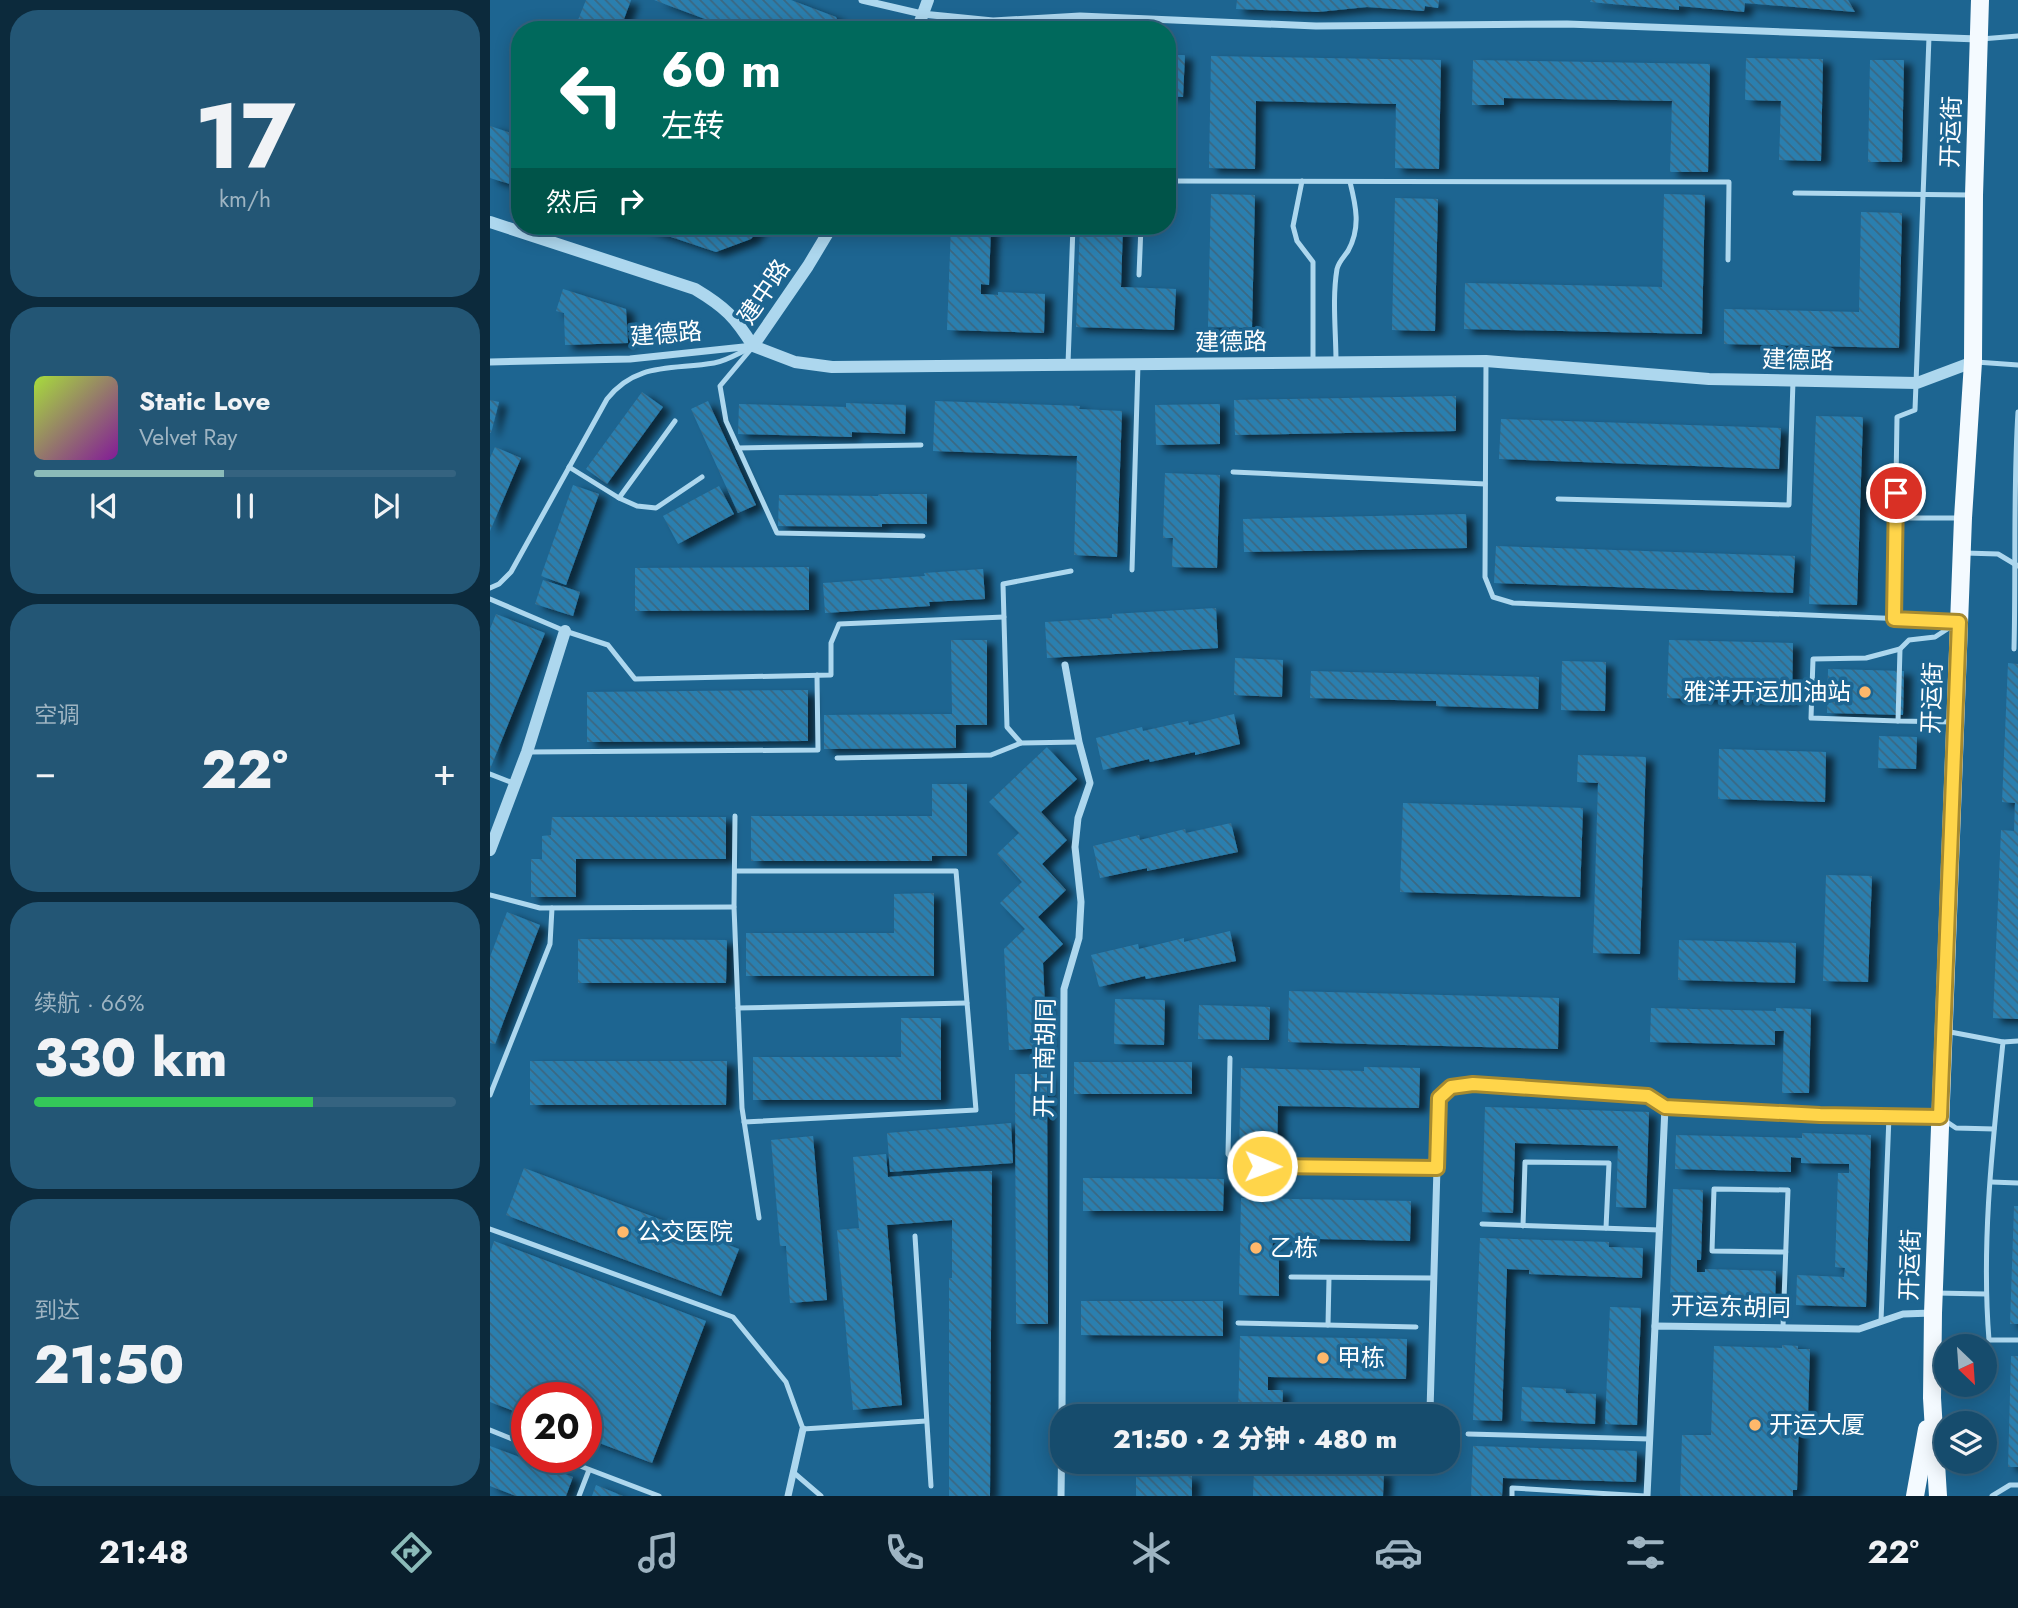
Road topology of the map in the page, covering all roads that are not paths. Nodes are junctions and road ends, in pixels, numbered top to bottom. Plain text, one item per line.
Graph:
1 (862, 0) edge
2 (928, 0) edge
3 (1980, 0) edge
4 (922, 14) junction
5 (920, 21) edge
6 (2018, 36) edge
7 (1929, 37) junction
8 (1978, 39) junction
9 (1176, 181) edge
10 (1301, 181) junction
11 (1349, 182) junction
12 (1795, 193) dead end
13 (1923, 195) junction
14 (1974, 195) junction
15 (490, 222) edge
16 (511, 229) edge
17 (530, 235) edge
18 (827, 235) edge
19 (1073, 235) edge
20 (1141, 235) edge
21 (1728, 260) dead end
22 (1139, 275) dead end
23 (753, 346) junction
24 (1486, 361) junction
25 (490, 362) edge
26 (1312, 362) junction
27 (1336, 362) junction
28 (1973, 362) junction
29 (1068, 364) junction
30 (1138, 364) junction
31 (2018, 365) edge
32 (1793, 381) junction
33 (1917, 383) junction
34 (2018, 412) edge
35 (675, 421) dead end
36 (922, 445) dead end
37 (738, 448) junction
38 (569, 467) junction
39 (1233, 472) dead end
40 (702, 477) dead end
41 (1485, 484) junction
42 (619, 498) junction
43 (1558, 499) dead end
44 (1895, 518) junction
45 (1963, 518) junction
46 (923, 536) dead end
47 (1962, 553) junction
48 (2017, 566) edge
49 (1071, 570) dead end
50 (1132, 570) dead end
51 (490, 588) edge
52 (490, 599) edge
53 (1004, 617) junction
54 (1894, 619) junction
55 (1959, 622) junction
56 (565, 631) junction
57 (1900, 649) junction
58 (2014, 649) dead end
59 (1065, 665) dead end
60 (817, 675) junction
61 (1898, 721) junction
62 (1956, 722) junction
63 (1079, 742) junction
64 (1021, 743) junction
65 (527, 752) junction
66 (837, 758) dead end
67 (490, 774) edge
68 (513, 783) junction
69 (735, 816) dead end
70 (490, 850) edge
71 (735, 871) junction
72 (490, 895) edge
73 (734, 907) junction
74 (552, 908) junction
75 (967, 1003) junction
76 (738, 1008) junction
77 (1943, 1031) junction
78 (2018, 1041) edge
79 (2003, 1042) junction
80 (1230, 1058) dead end
81 (490, 1095) edge
82 (1665, 1107) junction
83 (1889, 1116) junction
84 (1940, 1117) junction
85 (744, 1122) junction
86 (1994, 1129) junction
87 (1437, 1168) junction
88 (1991, 1182) junction
89 (2018, 1183) edge
90 (759, 1218) dead end
91 (1482, 1224) dead end
92 (1522, 1226) junction
93 (1606, 1228) junction
94 (490, 1229) edge
95 (1660, 1230) junction
96 (915, 1236) dead end
97 (1786, 1252) junction
98 (1291, 1277) dead end
99 (1329, 1278) junction
100 (1434, 1279) junction
101 (1934, 1293) junction
102 (1986, 1294) junction
103 (1933, 1313) junction
104 (1881, 1321) junction
105 (1238, 1323) dead end
106 (1328, 1325) junction
107 (1655, 1325) junction
108 (1416, 1327) dead end
109 (1783, 1327) junction
110 (2018, 1340) edge
111 (1932, 1398) junction
112 (1062, 1404) edge
113 (1430, 1404) edge
114 (926, 1421) junction
115 (803, 1429) junction
116 (490, 1430) edge
117 (1468, 1434) dead end
118 (511, 1439) edge
119 (1650, 1439) junction
120 (793, 1472) junction
121 (588, 1473) edge
122 (597, 1473) edge
123 (1061, 1474) edge
124 (2018, 1485) edge
125 (931, 1486) dead end
126 (579, 1496) edge
127 (659, 1496) edge
128 (788, 1496) edge
129 (821, 1496) edge
130 (1061, 1496) edge
131 (1512, 1496) edge
132 (1646, 1496) edge
133 (1915, 1496) edge
134 (1938, 1496) edge
135 (1992, 1496) edge

1 - 4 street
2 - 4 street
3 - 8 main road, 开运街
4 - 5 street
4 - 7 street
6 - 8 lane
7 - 8 street
7 - 13 lane
8 - 14 main road, 开运街
9 - 10 lane
10 - 11 lane
10 - 26 lane
11 - 21 lane
11 - 27 lane
12 - 13 lane
13 - 14 lane
13 - 33 lane
14 - 28 main road, 开运街
15 - 16 street
17 - 23 street
18 - 23 street, 建中路
19 - 29 lane
20 - 22 lane
23 - 25 street, 建德路
23 - 29 street, 建德路
23 - 37 lane
23 - 38 lane
24 - 27 street, 建德路
24 - 32 street, 建德路
24 - 41 lane
26 - 27 street, 建德路
26 - 30 street, 建德路
28 - 31 lane
28 - 33 street, 建德路
28 - 45 main road, 开运街
29 - 30 street, 建德路
30 - 50 lane
32 - 33 street, 建德路
32 - 43 lane
33 - 44 lane
34 - 48 lane
35 - 42 lane
36 - 37 lane
37 - 46 lane
38 - 42 lane
38 - 51 lane
39 - 41 lane
40 - 42 lane
41 - 54 lane
44 - 45 lane
44 - 54 lane
45 - 47 main road, 开运街
47 - 48 lane
47 - 55 main road, 开运街
48 - 58 lane
49 - 53 lane
52 - 56 lane
53 - 60 lane
53 - 64 lane
54 - 55 lane
55 - 57 lane
55 - 62 main road, 开运街
56 - 60 lane
56 - 65 street
57 - 61 lane
57 - 61 lane
59 - 63 street, 开工南胡同
60 - 65 lane
61 - 62 lane
62 - 77 main road, 开运街
63 - 64 lane
63 - 112 street, 开工南胡同
64 - 66 lane
65 - 68 street
67 - 68 lane
68 - 70 street
69 - 71 lane
71 - 73 lane
71 - 75 lane
72 - 74 lane
73 - 74 lane
73 - 76 lane
74 - 81 lane
75 - 76 lane
75 - 85 lane
76 - 85 lane
77 - 79 lane
77 - 84 main road, 开运街
78 - 79 lane
79 - 86 lane
80 - 87 lane
82 - 83 street
82 - 87 street
82 - 95 street
83 - 84 street
83 - 104 lane
84 - 86 lane
84 - 101 main road, 开运街
85 - 90 lane
86 - 88 lane
87 - 100 street
88 - 89 lane
88 - 102 lane
91 - 92 lane
92 - 93 lane
92 - 93 lane
93 - 95 lane
94 - 115 lane
95 - 107 street
96 - 114 lane
97 - 97 lane
97 - 109 lane
98 - 99 lane
99 - 100 lane
99 - 106 lane
100 - 113 street
101 - 102 lane
101 - 103 main road, 开运街
102 - 110 lane
103 - 104 street, 开运东胡同
103 - 111 main road, 开运街
104 - 109 street, 开运东胡同
105 - 106 lane
106 - 108 lane
107 - 109 street, 开运东胡同
107 - 119 street, 开运东胡同
111 - 133 main road, 开运街
111 - 134 main road, 开运街
114 - 115 lane
114 - 125 lane
115 - 120 street
116 - 118 lane
117 - 119 lane
119 - 132 street, 开运东胡同
120 - 128 street
120 - 129 lane
121 - 126 lane
122 - 127 lane
123 - 130 street
124 - 135 lane
131 - 132 lane

